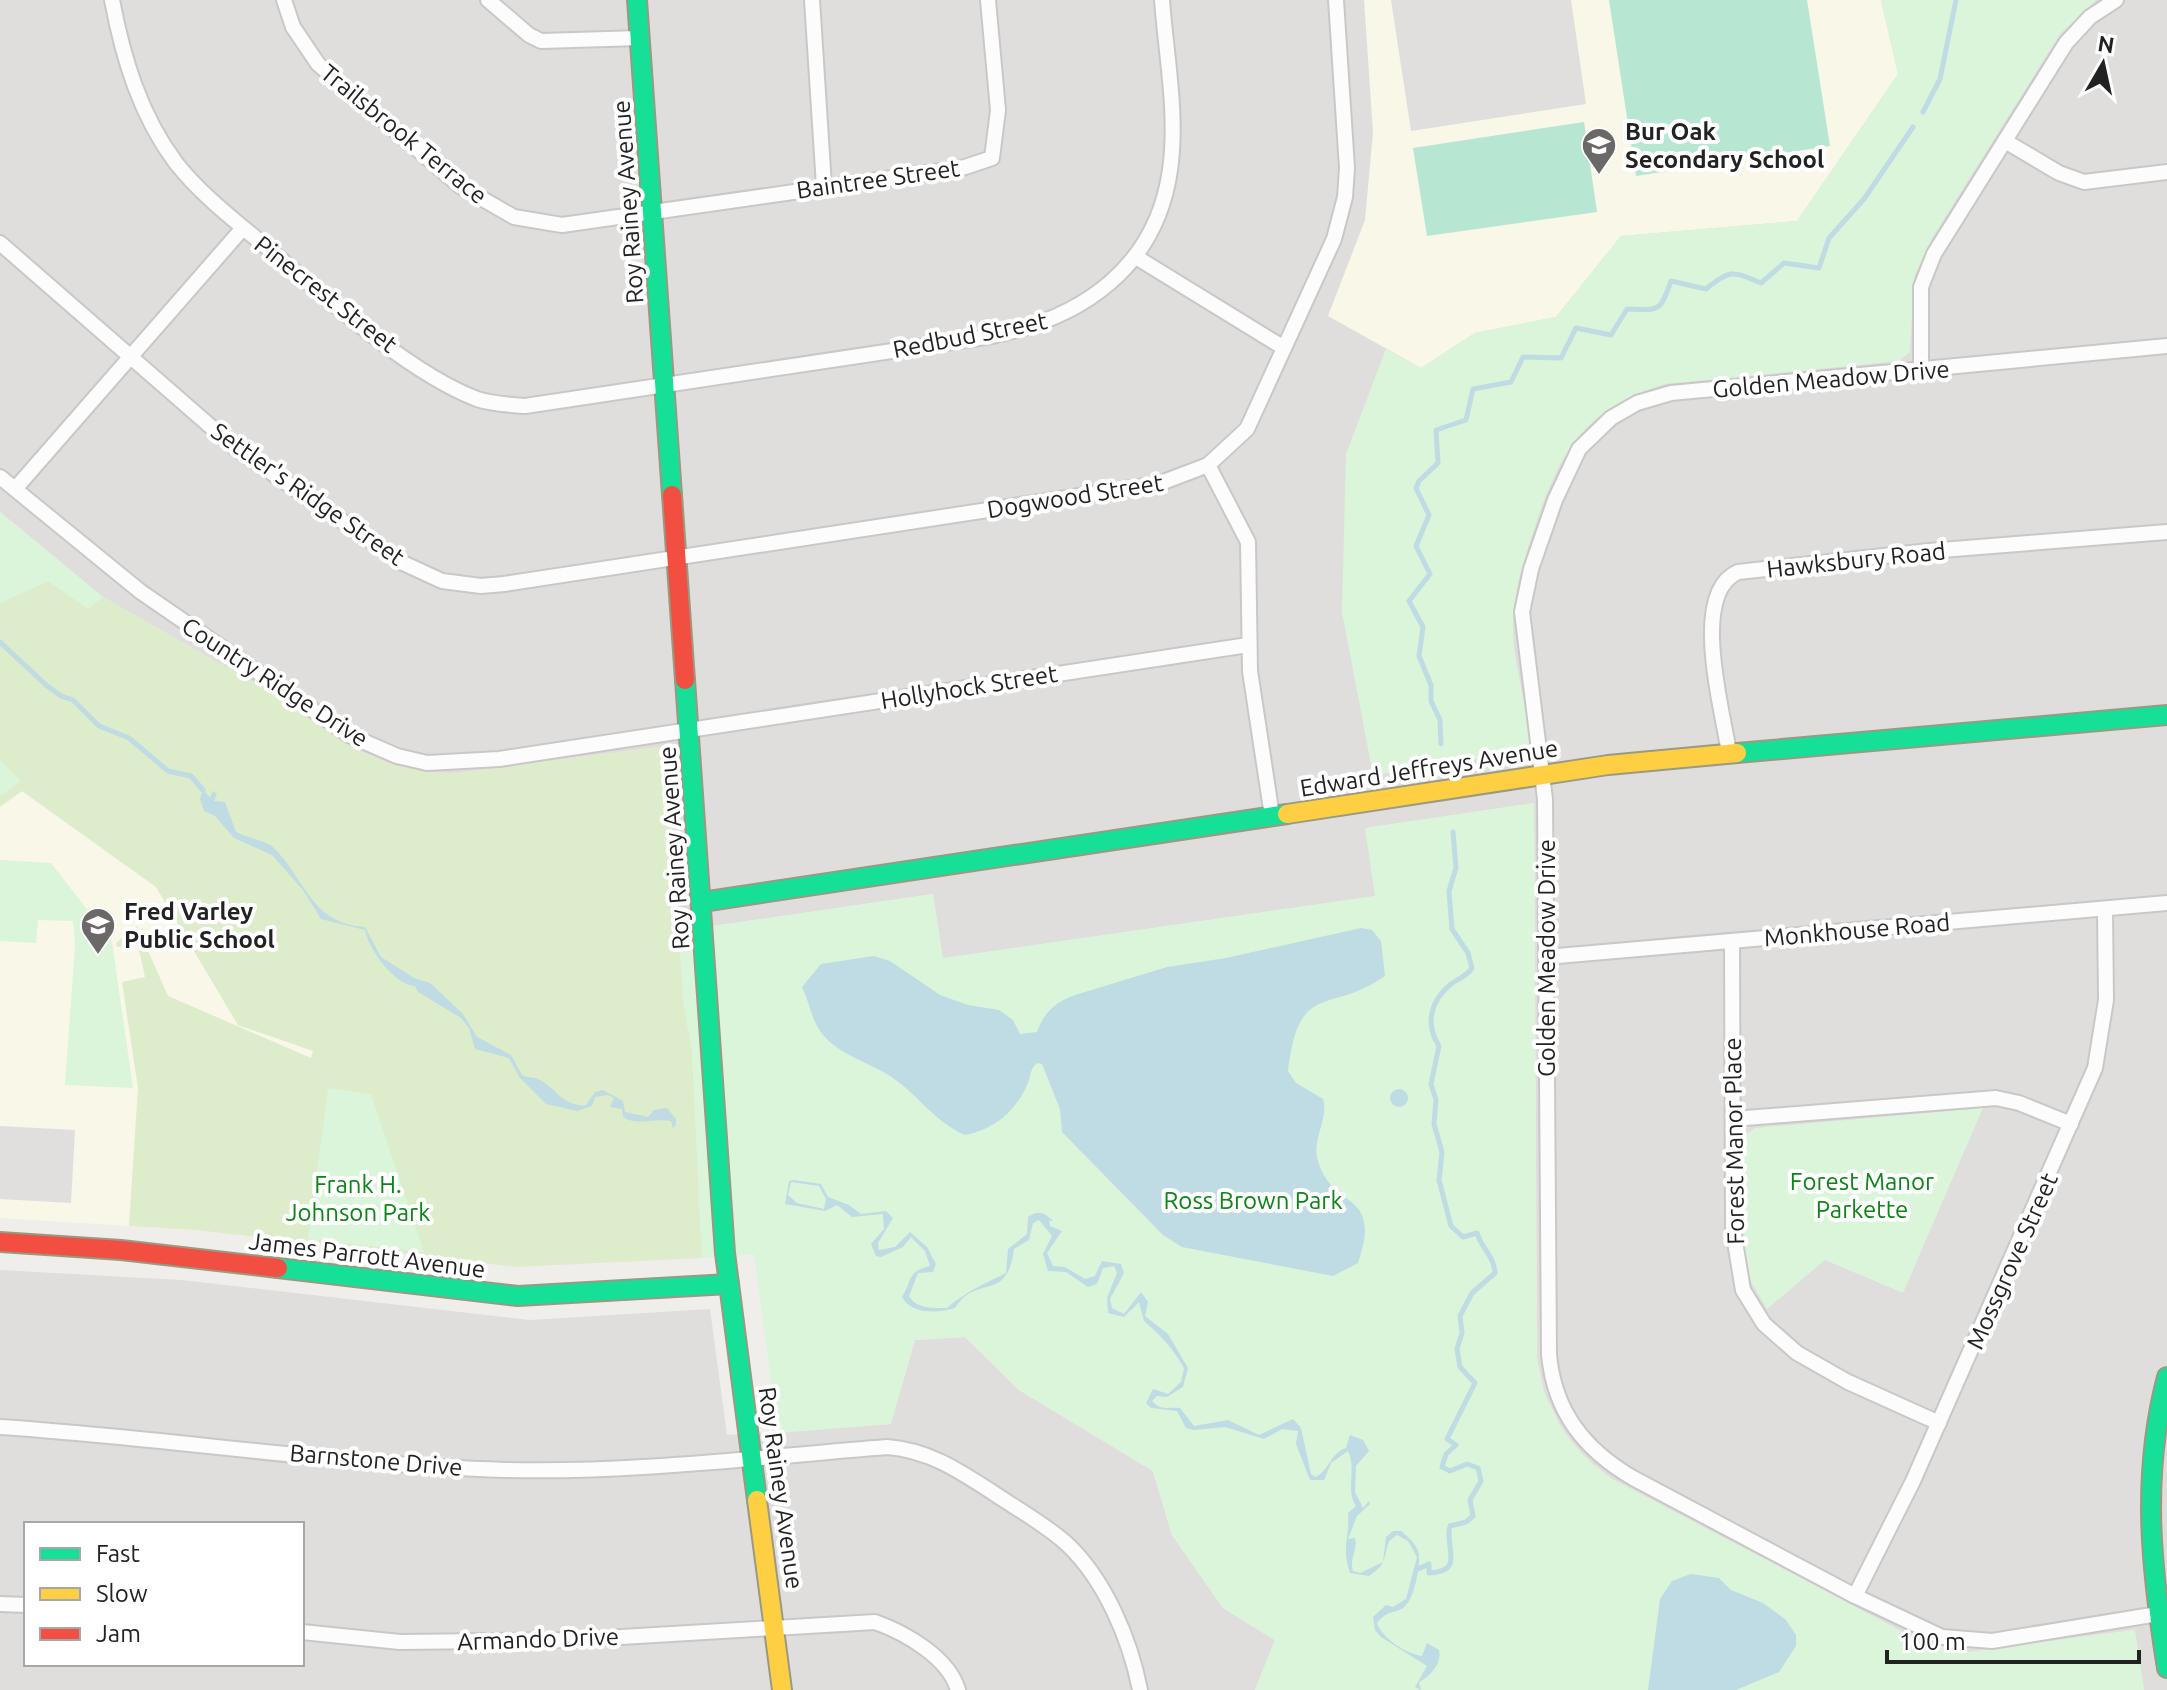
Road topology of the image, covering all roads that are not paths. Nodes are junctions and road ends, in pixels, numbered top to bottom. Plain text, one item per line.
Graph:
1 (112, 0) edge
2 (284, 0) edge
3 (488, 0) edge
4 (637, 0) edge
5 (812, 0) edge
6 (988, 0) edge
7 (1162, 0) edge
8 (1336, 0) edge
9 (2116, 0) edge
10 (640, 38) junction
11 (2005, 141) junction
12 (2167, 172) edge
13 (824, 186) junction
14 (653, 213) junction
15 (243, 228) junction
16 (0, 243) edge
17 (1136, 257) junction
18 (2167, 346) edge
19 (1284, 348) junction
20 (131, 356) junction
21 (1921, 371) junction
22 (666, 385) junction
23 (1208, 465) junction
24 (0, 477) edge
25 (15, 489) junction
26 (2167, 532) edge
27 (678, 557) junction
28 (1248, 645) junction
29 (2167, 715) edge
30 (690, 729) junction
31 (1729, 753) junction
32 (1543, 775) junction
33 (1272, 816) junction
34 (702, 902) junction
35 (2167, 903) edge
36 (2105, 910) junction
37 (1732, 941) junction
38 (1546, 957) junction
39 (1733, 1119) junction
40 (2071, 1124) junction
41 (0, 1242) edge
42 (729, 1284) junction
43 (2167, 1377) edge
44 (1939, 1423) junction
45 (0, 1427) edge
46 (752, 1457) junction
47 (1855, 1596) junction
48 (0, 1604) edge
49 (24, 1605) edge
50 (2163, 1614) edge
51 (774, 1626) junction
52 (304, 1632) edge
53 (2167, 1668) edge
54 (782, 1690) edge
55 (958, 1690) edge
56 (1140, 1690) edge

1 - 15 street, Pinecrest Street
2 - 14 street, Trailsbrook Terrace
3 - 10 street
4 - 10 street, Roy Rainey Avenue
5 - 13 street
6 - 13 street, Baintree Street
7 - 17 street, Redbud Street
8 - 19 street, Dogwood Street
9 - 11 street
10 - 14 street, Roy Rainey Avenue
11 - 12 street
11 - 21 street
13 - 14 street, Baintree Street
14 - 22 street, Roy Rainey Avenue
15 - 20 street
15 - 22 street, Pinecrest Street
16 - 20 street, Settler's Ridge Street
17 - 19 street
17 - 22 street, Redbud Street
18 - 21 street, Golden Meadow Drive
19 - 23 street, Dogwood Street
20 - 25 street
20 - 27 street, Settler's Ridge Street
21 - 32 street, Golden Meadow Drive
22 - 27 street, Roy Rainey Avenue
23 - 27 street, Dogwood Street
23 - 28 street
24 - 25 street, Country Ridge Drive
25 - 30 street, Country Ridge Drive
26 - 31 street, Hawksbury Road
27 - 30 street, Roy Rainey Avenue
28 - 30 street, Hollyhock Street
28 - 33 street
29 - 31 street, Edward Jeffreys Avenue
30 - 34 street, Roy Rainey Avenue
31 - 32 street, Edward Jeffreys Avenue
32 - 33 street, Edward Jeffreys Avenue
32 - 38 street, Golden Meadow Drive
33 - 34 street, Edward Jeffreys Avenue
34 - 42 street, Roy Rainey Avenue
35 - 36 street, Monkhouse Road
36 - 37 street, Monkhouse Road
36 - 40 street, Mossgrove Street
37 - 38 street, Monkhouse Road
37 - 39 street, Forest Manor Place
38 - 47 street, Golden Meadow Drive
39 - 40 street
39 - 44 street, Forest Manor Place
40 - 44 street, Mossgrove Street
41 - 42 street, James Parrott Avenue
42 - 46 street, Roy Rainey Avenue
43 - 50 street
44 - 47 street, Mossgrove Street
45 - 46 street, Barnstone Drive
46 - 51 street, Roy Rainey Avenue
46 - 56 street, Barnstone Drive
47 - 50 street, Golden Meadow Drive
48 - 49 street
50 - 53 street
51 - 52 street, Armando Drive
51 - 54 street, Roy Rainey Avenue
51 - 55 street, Armando Drive

